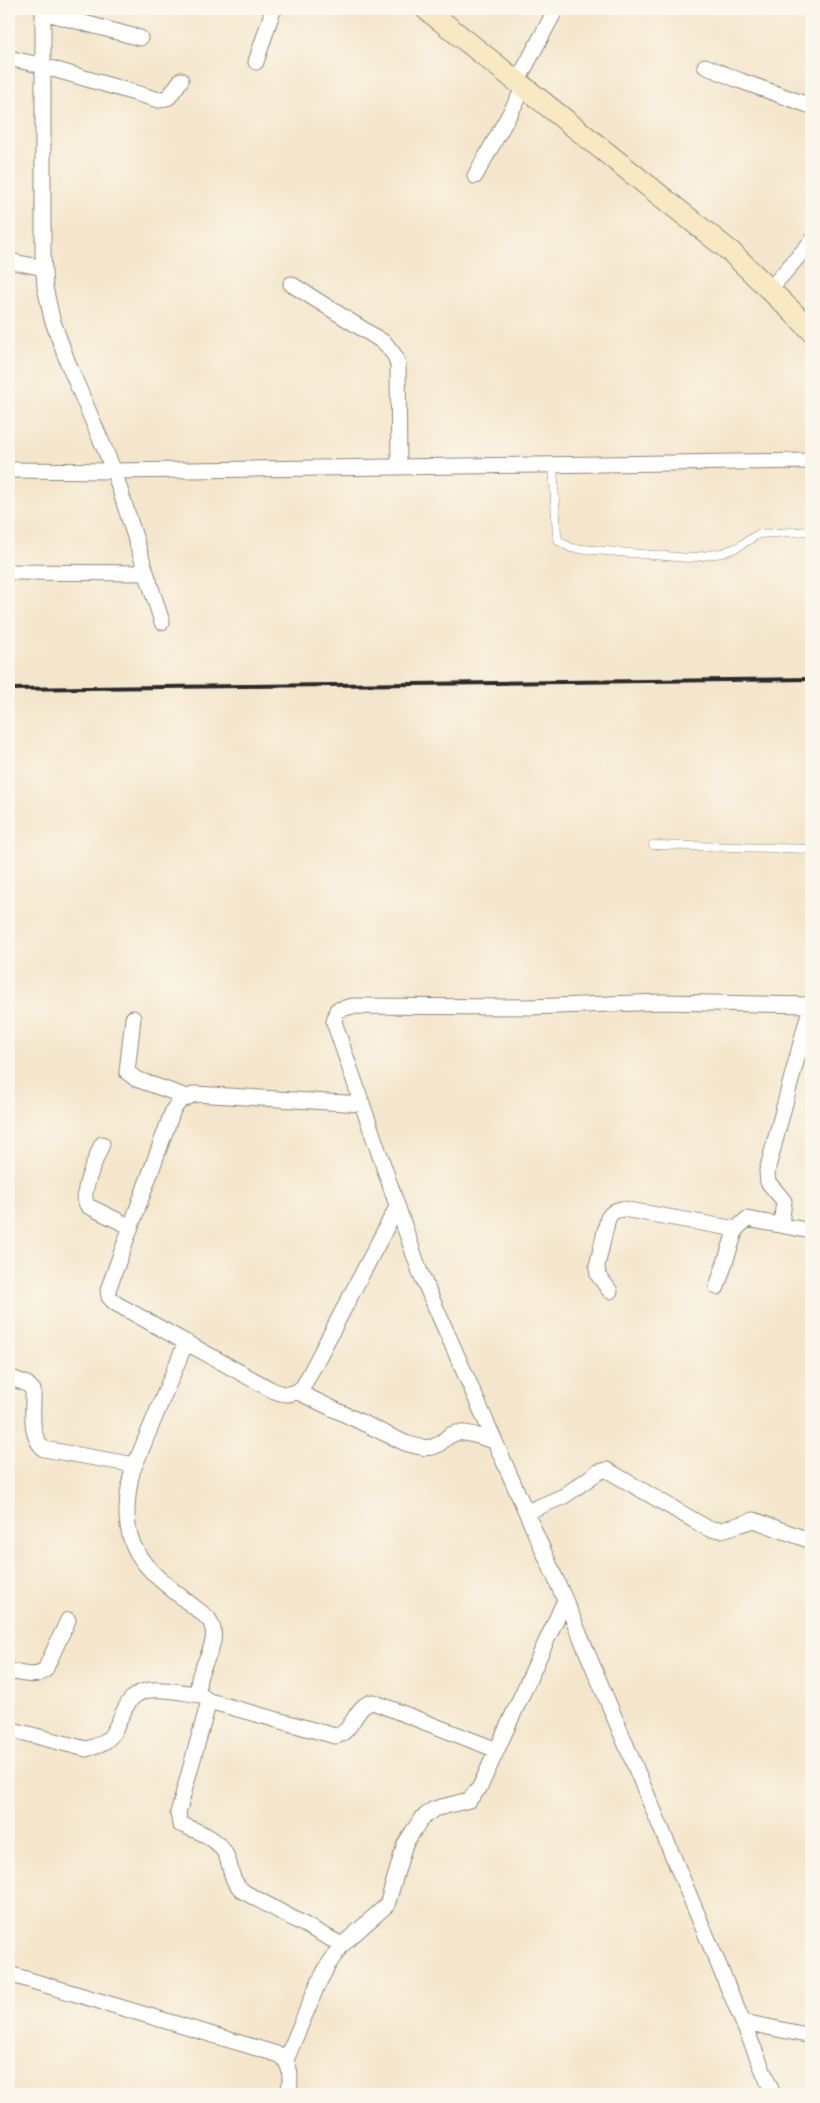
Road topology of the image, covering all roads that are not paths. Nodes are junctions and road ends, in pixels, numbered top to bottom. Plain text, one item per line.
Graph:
1 (275, 9) edge
2 (426, 9) edge
3 (556, 9) edge
4 (43, 10) edge
5 (140, 38) dead end
6 (9, 58) edge
7 (256, 62) dead end
8 (43, 66) junction
9 (705, 66) dead end
10 (181, 80) dead end
11 (520, 85) junction
12 (811, 106) edge
13 (475, 176) dead end
14 (811, 242) edge
15 (9, 261) edge
16 (44, 268) junction
17 (291, 284) dead end
18 (770, 289) junction
19 (811, 330) edge
20 (811, 460) edge
21 (553, 465) junction
22 (399, 467) junction
23 (9, 470) edge
24 (114, 472) junction
25 (811, 531) edge
26 (9, 572) edge
27 (146, 573) junction
28 (162, 622) dead end
29 (654, 844) dead end
30 (811, 849) edge
31 (811, 1005) edge
32 (133, 1018) dead end
33 (187, 1096) junction
34 (362, 1104) junction
35 (102, 1144) dead end
36 (397, 1207) junction
37 (781, 1225) junction
38 (131, 1227) junction
39 (736, 1229) junction
40 (811, 1231) edge
41 (717, 1287) dead end
42 (610, 1291) dead end
43 (186, 1342) junction
44 (9, 1377) edge
45 (298, 1392) junction
46 (494, 1441) junction
47 (135, 1464) junction
48 (527, 1512) junction
49 (811, 1541) edge
50 (564, 1600) junction
51 (68, 1620) dead end
52 (9, 1671) edge
53 (205, 1698) junction
54 (9, 1729) edge
55 (498, 1750) junction
56 (342, 1946) junction
57 (9, 1974) edge
58 (744, 2022) junction
59 (811, 2036) edge
60 (286, 2060) junction
61 (289, 2094) edge
62 (773, 2094) edge

1 - 7 street
2 - 11 main road
3 - 11 street
4 - 5 street
4 - 8 street
6 - 8 street
8 - 10 street
8 - 16 street
9 - 12 street
11 - 13 street
11 - 18 main road
14 - 18 street
15 - 16 street
16 - 24 street
17 - 22 street
18 - 19 main road
20 - 21 street
21 - 22 street
21 - 25 lane
22 - 24 street
23 - 24 street
24 - 27 street
26 - 27 street
27 - 28 street
29 - 30 lane
31 - 34 street
31 - 37 street
32 - 33 street
33 - 34 street
33 - 38 street
34 - 36 street
35 - 38 street
36 - 45 street
36 - 46 street
37 - 39 street
37 - 40 street
38 - 43 street
39 - 41 street
39 - 42 street
43 - 45 street
43 - 47 street
44 - 47 street
45 - 46 street
46 - 48 street
47 - 53 street
48 - 49 street
48 - 50 street
50 - 55 street
50 - 58 street
51 - 52 street
53 - 54 street
53 - 55 street
53 - 56 street
55 - 56 street
56 - 60 street
57 - 60 street
58 - 59 street
58 - 62 street
60 - 61 street

